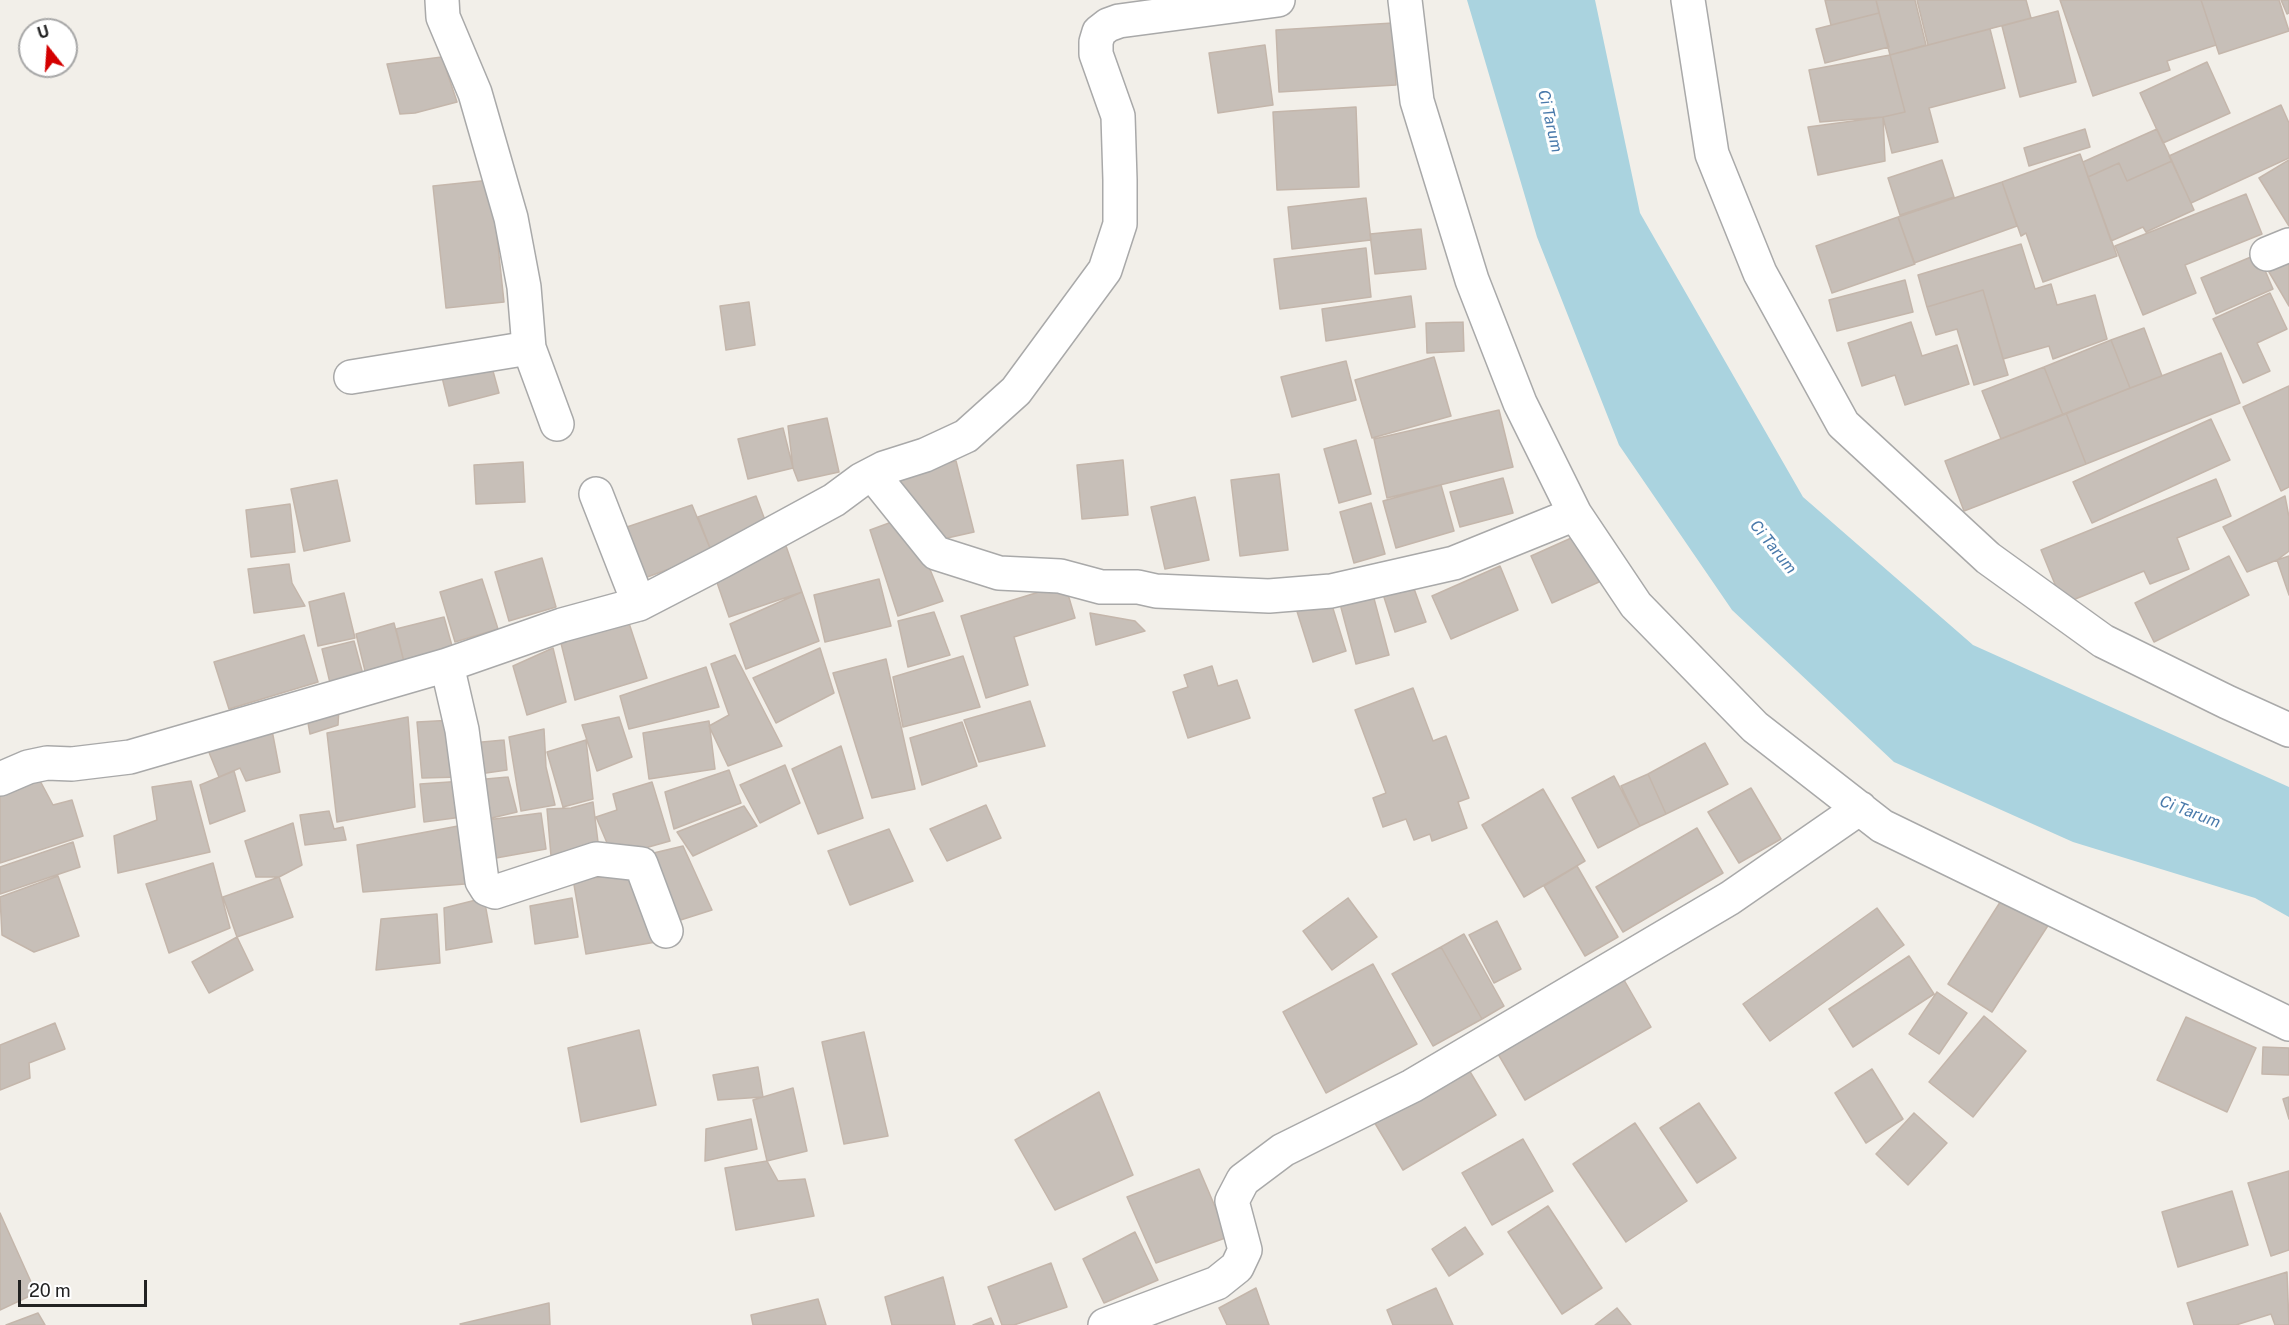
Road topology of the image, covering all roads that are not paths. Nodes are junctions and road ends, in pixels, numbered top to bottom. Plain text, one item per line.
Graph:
1 (442, 0) edge
2 (1278, 0) edge
3 (1406, 0) edge
4 (1688, 0) edge
5 (529, 348) junction
6 (351, 377) dead end
7 (557, 424) dead end
8 (874, 477) dead end
9 (596, 494) dead end
10 (1575, 514) junction
11 (639, 604) junction
12 (447, 665) junction
13 (2289, 730) edge
14 (0, 779) edge
15 (1860, 808) junction
16 (666, 931) dead end
17 (2289, 1023) edge
18 (1105, 1325) edge

1 - 5 street
2 - 11 street
3 - 10 street
4 - 13 street
5 - 6 street
5 - 7 street
8 - 10 street
9 - 11 street
10 - 15 street
11 - 12 street
12 - 14 street
12 - 16 street
15 - 17 street
15 - 18 street

